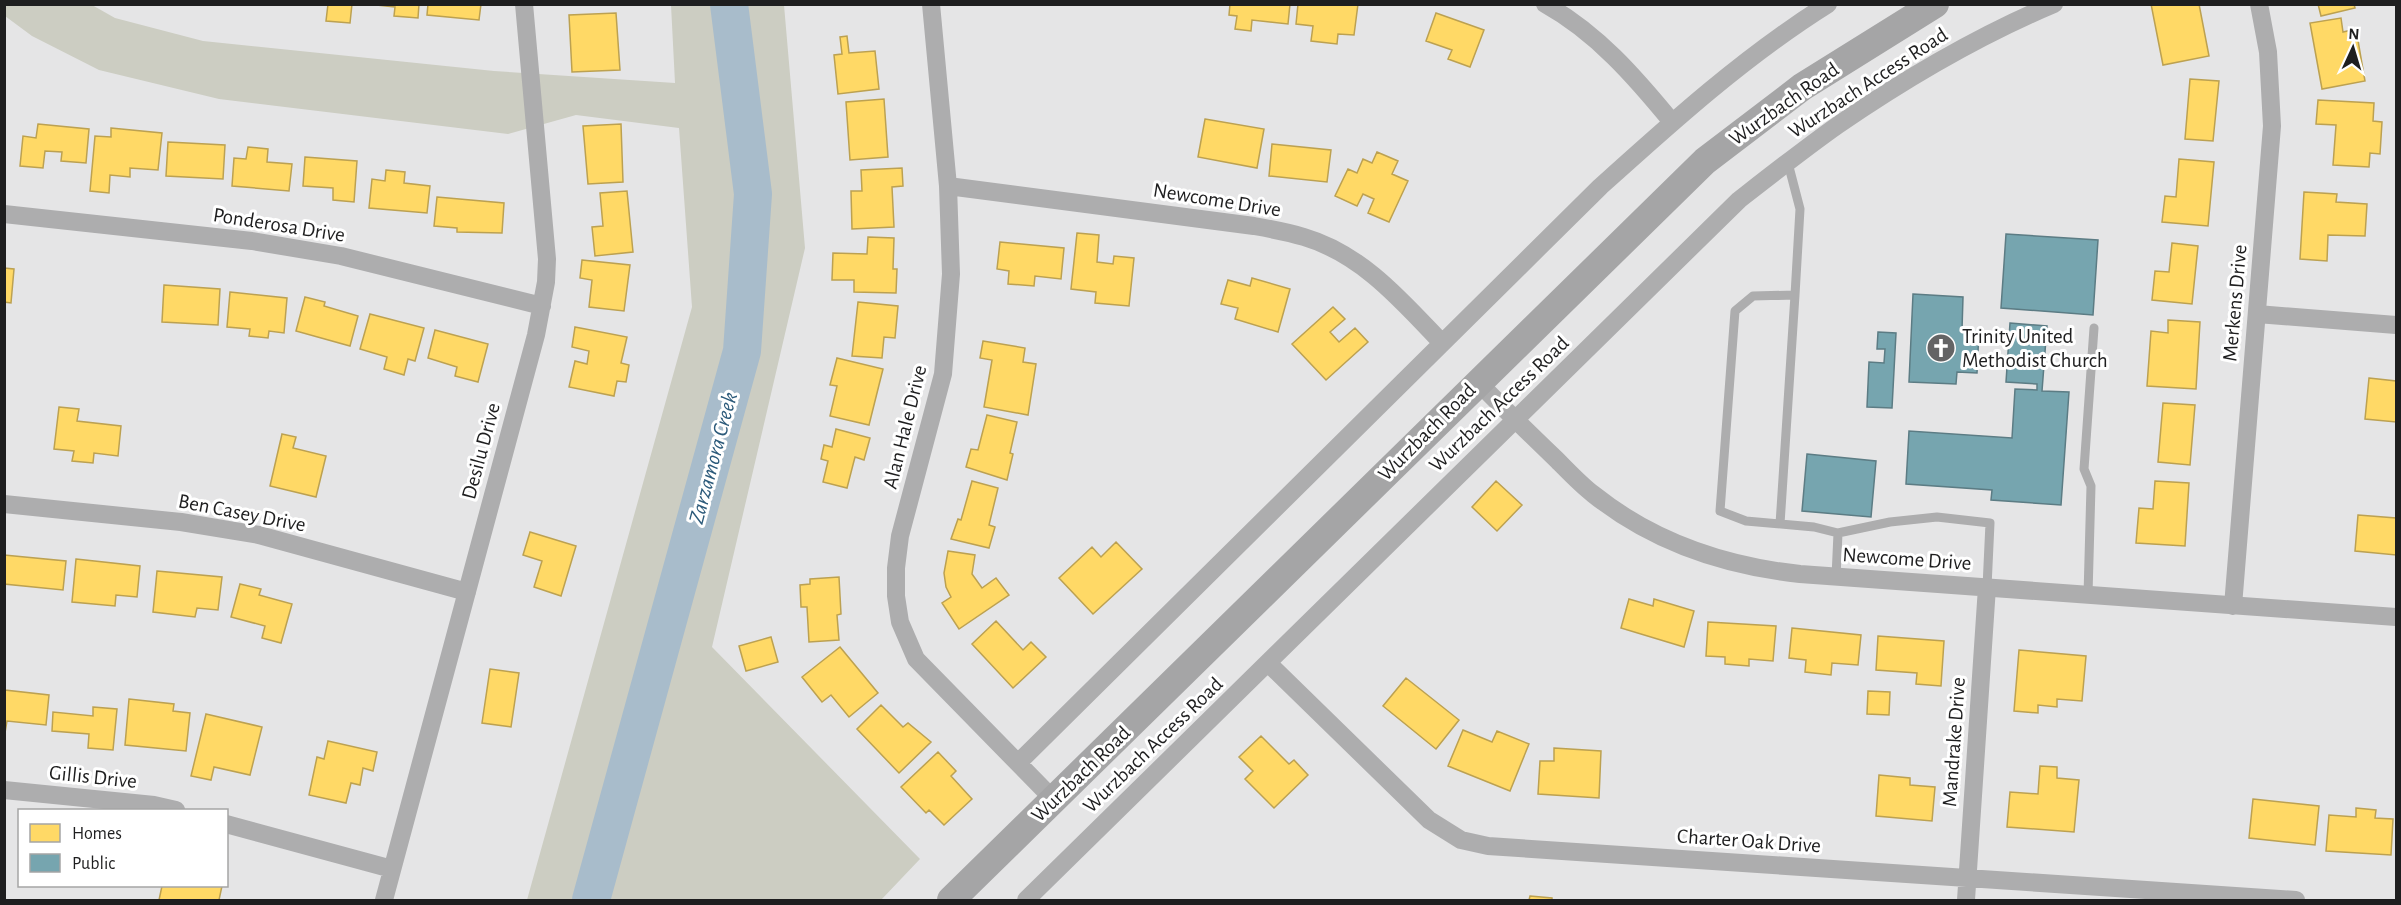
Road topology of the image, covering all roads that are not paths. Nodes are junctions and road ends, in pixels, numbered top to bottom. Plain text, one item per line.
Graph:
1 (524, 4) edge
2 (931, 4) edge
3 (1545, 4) edge
4 (1828, 4) edge
5 (1935, 4) edge
6 (2054, 4) edge
7 (2259, 4) edge
8 (1672, 122) junction
9 (1788, 163) junction
10 (948, 186) junction
11 (4, 214) edge
12 (1795, 295) junction
13 (542, 306) junction
14 (2257, 314) junction
15 (2397, 325) edge
16 (2094, 328) dead end
17 (1443, 343) junction
18 (1478, 382) junction
19 (1515, 420) junction
20 (4, 504) edge
21 (1780, 524) junction
22 (1838, 533) junction
23 (1836, 577) junction
24 (1987, 587) junction
25 (467, 592) junction
26 (2088, 595) junction
27 (2233, 606) junction
28 (2397, 617) edge
29 (1268, 663) junction
30 (1018, 763) junction
31 (4, 790) edge
32 (1054, 800) junction
33 (172, 809) edge
34 (228, 825) edge
35 (392, 869) junction
36 (1968, 877) junction
37 (384, 900) edge
38 (951, 900) edge
39 (1026, 900) edge
40 (1966, 900) edge
41 (2296, 900) edge

1 - 13 street, Desilu Drive
2 - 10 street, Alan Hale Drive
3 - 8 street
4 - 8 street
5 - 18 main road, Wurzbach Road
6 - 9 street, Wurzbach Access Road
7 - 14 street, Merkens Drive
8 - 17 street
9 - 12 lane
9 - 19 street, Wurzbach Access Road
10 - 17 street, Newcome Drive
10 - 30 street, Alan Hale Drive
11 - 13 street, Ponderosa Drive
12 - 21 lane
12 - 21 lane
13 - 25 street, Desilu Drive
14 - 15 street
14 - 27 street, Merkens Drive
16 - 26 lane
17 - 30 street
18 - 19 street, Newcome Drive
18 - 32 main road, Wurzbach Road
19 - 23 street, Newcome Drive
19 - 29 street, Wurzbach Access Road
20 - 25 street, Ben Casey Drive
21 - 22 lane
22 - 23 lane
22 - 24 lane
23 - 24 street, Newcome Drive
24 - 26 street, Newcome Drive
24 - 36 street, Mandrake Drive
25 - 35 street, Desilu Drive
26 - 27 street, Newcome Drive
27 - 28 street, Newcome Drive
29 - 36 street, Charter Oak Drive
29 - 39 street, Wurzbach Access Road
30 - 32 street, Alan Hale Drive
31 - 33 street, Gillis Drive
32 - 38 main road, Wurzbach Road
34 - 35 street
35 - 37 street, Desilu Drive
36 - 40 street, Mandrake Drive
36 - 41 street, Charter Oak Drive

